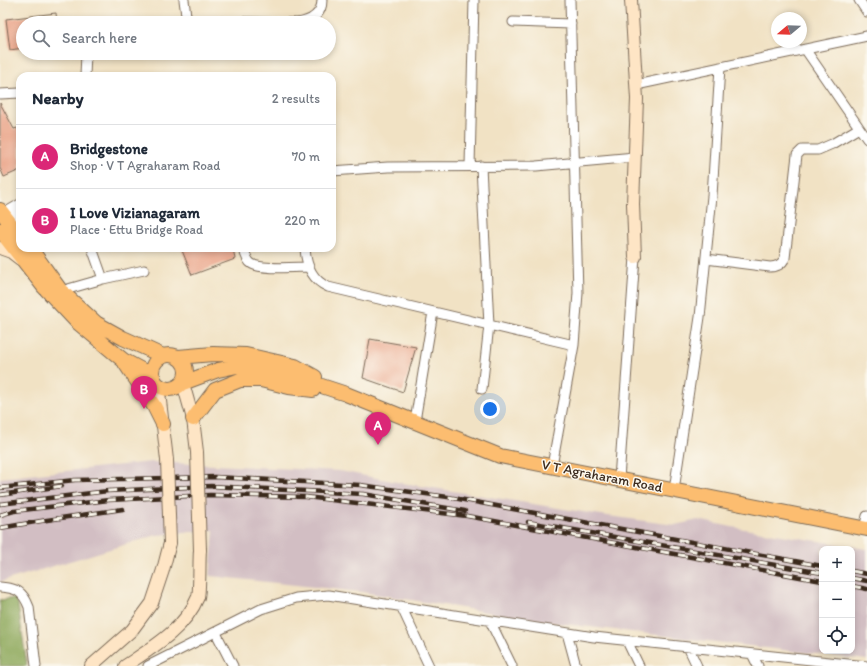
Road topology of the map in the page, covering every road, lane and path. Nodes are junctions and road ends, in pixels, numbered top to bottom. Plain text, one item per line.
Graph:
1 (184, 0) edge
2 (322, 0) edge
3 (474, 0) edge
4 (570, 0) edge
5 (631, 0) edge
6 (859, 0) edge
7 (867, 12) edge
8 (186, 16) edge
9 (315, 16) edge
10 (513, 22) dead end
11 (571, 24) junction
12 (867, 36) edge
13 (804, 49) junction
14 (86, 60) edge
15 (720, 67) junction
16 (85, 72) edge
17 (636, 85) junction
18 (16, 93) edge
19 (0, 94) edge
20 (859, 128) junction
21 (867, 139) edge
22 (635, 157) junction
23 (574, 162) junction
24 (470, 166) junction
25 (481, 166) junction
26 (336, 170) edge
27 (16, 210) edge
28 (8, 222) edge
29 (16, 239) edge
30 (0, 248) edge
31 (22, 252) edge
32 (33, 252) edge
33 (93, 252) edge
34 (245, 252) edge
35 (305, 252) edge
36 (635, 257) joint
37 (706, 259) junction
38 (29, 266) junction
39 (309, 268) junction
40 (144, 270) dead end
41 (102, 279) junction
42 (61, 291) junction
43 (432, 312) junction
44 (489, 325) junction
45 (574, 345) junction
46 (163, 356) junction
47 (178, 357) junction
48 (123, 360) junction
49 (156, 380) junction
50 (179, 385) junction
51 (482, 389) dead end
52 (346, 394) junction
53 (193, 420) junction
54 (415, 421) junction
55 (163, 424) junction
56 (552, 466) junction
57 (619, 479) junction
58 (674, 490) junction
59 (866, 525) edge
60 (0, 588) edge
61 (401, 606) junction
62 (490, 621) junction
63 (216, 633) junction
64 (567, 633) junction
65 (627, 641) junction
66 (688, 647) junction
67 (752, 654) junction
68 (36, 666) edge
69 (91, 666) edge
70 (125, 666) edge
71 (148, 666) edge
72 (233, 666) edge
73 (429, 666) edge
74 (512, 666) edge
75 (576, 666) edge
76 (639, 666) edge
77 (697, 666) edge
78 (758, 666) edge
79 (867, 666) edge

1 - 8 street
2 - 9 street
3 - 24 street
4 - 11 street
5 - 17 street
6 - 7 street
10 - 11 street
11 - 23 street
12 - 13 street
13 - 15 street
13 - 20 street
14 - 16 street
15 - 17 street
15 - 37 street
17 - 22 street
18 - 19 street
20 - 21 street
20 - 37 street
22 - 23 street
22 - 36 street
23 - 25 street
23 - 45 street
24 - 25 street
24 - 26 street
25 - 44 street
27 - 28 street
28 - 29 main road
30 - 38 street
31 - 38 main road
32 - 42 main road
33 - 41 street
34 - 39 street
35 - 39 street
36 - 57 street
37 - 58 street
38 - 48 main road
39 - 43 street
40 - 41 street
41 - 42 street
42 - 46 main road
43 - 44 street
43 - 54 street
44 - 45 street
44 - 51 street
45 - 56 street
46 - 47 main road
46 - 49 main road
47 - 50 main road
47 - 52 main road
48 - 49 main road
48 - 55 main road
49 - 50 main road
49 - 55 street
50 - 52 main road
50 - 53 street
52 - 53 main road
52 - 54 main road, V T Agraharam Road
53 - 70 street, bridge
54 - 56 main road, V T Agraharam Road
55 - 69 street, bridge
56 - 57 main road, V T Agraharam Road
57 - 58 main road, V T Agraharam Road
58 - 59 main road, V T Agraharam Road
60 - 68 street
61 - 62 street
61 - 63 street
61 - 73 street
62 - 64 street
62 - 74 street
63 - 71 street
63 - 72 street
64 - 65 street
64 - 75 street
65 - 66 street
65 - 76 street
66 - 67 street
66 - 77 street
67 - 78 street
67 - 79 street

